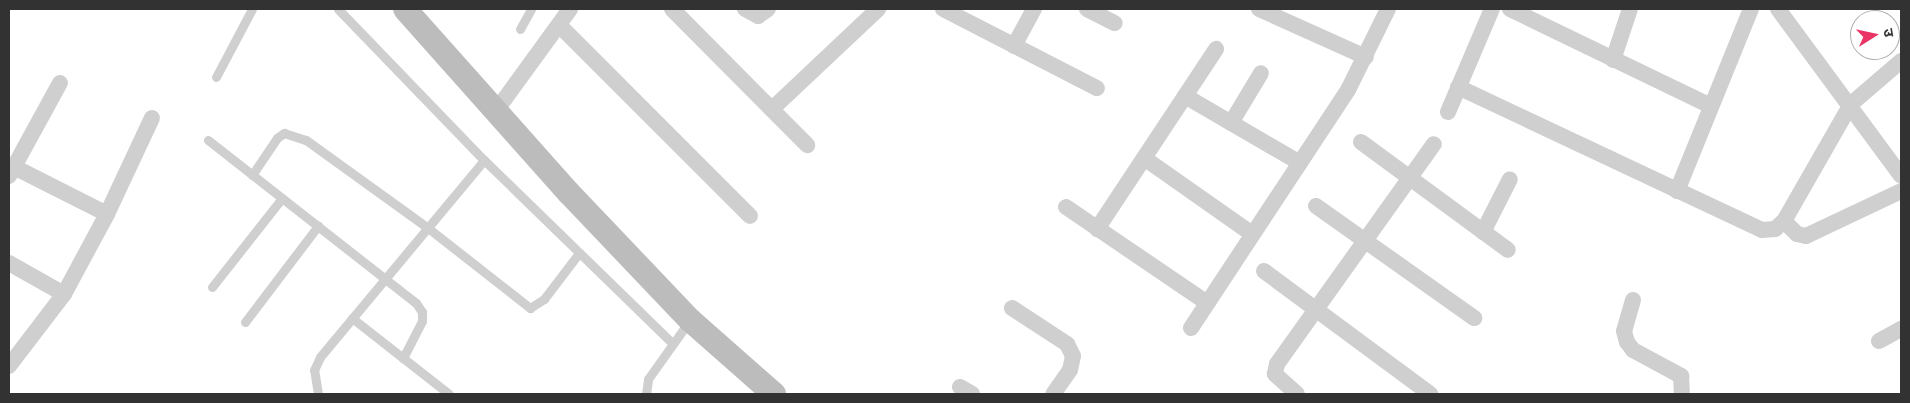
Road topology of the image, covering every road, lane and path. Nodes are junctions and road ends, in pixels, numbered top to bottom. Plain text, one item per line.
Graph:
1 (252, 9) edge
2 (338, 9) edge
3 (405, 9) edge
4 (531, 9) edge
5 (570, 9) edge
6 (672, 9) edge
7 (745, 9) edge
8 (768, 9) edge
9 (878, 9) edge
10 (943, 9) edge
11 (1034, 9) edge
12 (1087, 9) edge
13 (1259, 9) edge
14 (1388, 9) edge
15 (1492, 9) edge
16 (1510, 9) edge
17 (1630, 9) edge
18 (1751, 9) edge
19 (1778, 9) edge
20 (1279, 13) edge
21 (1115, 23) dead end
22 (559, 25) junction
23 (520, 29) dead end
24 (1014, 46) junction
25 (1216, 49) dead end
26 (1366, 57) junction
27 (1613, 60) junction
28 (1901, 62) edge
29 (1261, 73) dead end
30 (216, 77) dead end
31 (60, 83) dead end
32 (1458, 87) junction
33 (1097, 88) dead end
34 (1185, 96) junction
35 (1851, 104) junction
36 (1711, 106) junction
37 (772, 109) junction
38 (496, 111) junction
39 (1448, 112) dead end
40 (152, 118) dead end
41 (1231, 123) junction
42 (208, 140) dead end
43 (1361, 142) dead end
44 (1434, 144) dead end
45 (806, 145) dead end
46 (1144, 158) junction
47 (484, 160) junction
48 (1300, 163) junction
49 (11, 171) edge
50 (252, 175) junction
51 (1901, 176) edge
52 (1411, 177) junction
53 (1510, 179) dead end
54 (1677, 191) junction
55 (1901, 191) edge
56 (282, 198) junction
57 (1316, 206) dead end
58 (1066, 207) dead end
59 (107, 214) junction
60 (750, 216) dead end
61 (1784, 221) junction
62 (318, 226) junction
63 (428, 228) junction
64 (1097, 229) junction
65 (1484, 232) junction
66 (1252, 234) junction
67 (1366, 239) junction
68 (1508, 250) dead end
69 (578, 253) junction
70 (9, 263) edge
71 (1264, 271) dead end
72 (386, 278) junction
73 (212, 287) dead end
74 (64, 294) junction
75 (1632, 300) dead end
76 (1207, 303) junction
77 (1012, 308) dead end
78 (1316, 309) junction
79 (352, 318) junction
80 (1474, 318) dead end
81 (690, 320) junction
82 (245, 322) dead end
83 (1190, 328) dead end
84 (1901, 330) edge
85 (1879, 341) dead end
86 (672, 343) junction
87 (403, 358) junction
88 (9, 366) edge
89 (318, 394) edge
90 (449, 394) edge
91 (646, 394) edge
92 (774, 394) edge
93 (1053, 394) edge
94 (1297, 394) edge
95 (1430, 394) edge
96 (1682, 394) edge

1 - 30 lane
2 - 47 lane
3 - 38 street
4 - 23 lane
5 - 22 street
6 - 37 street
7 - 8 street
9 - 37 street
10 - 24 street
11 - 24 street
12 - 21 street
13 - 20 street
14 - 26 street
15 - 32 street
16 - 27 street
17 - 27 street
18 - 36 street
19 - 35 street
20 - 26 street
22 - 38 street
22 - 60 street
24 - 33 street
25 - 34 street
26 - 48 street
27 - 36 street
28 - 35 street
29 - 41 street
31 - 49 street
32 - 39 street
32 - 54 street
34 - 41 street
34 - 46 street
35 - 51 street
35 - 61 street
36 - 54 street
37 - 45 street
38 - 81 street
40 - 59 street
41 - 48 street
42 - 50 lane
43 - 52 street
44 - 52 street
46 - 64 street
46 - 66 street
47 - 63 lane
47 - 69 lane
48 - 66 street
49 - 59 street
50 - 56 lane
50 - 63 lane
52 - 65 street
52 - 67 street
53 - 65 street
54 - 61 street
55 - 61 street
56 - 62 lane
56 - 73 lane
57 - 67 street
58 - 64 street
59 - 74 street
62 - 72 lane
62 - 82 lane
63 - 69 lane
63 - 72 lane
64 - 76 street
65 - 68 street
66 - 76 street
67 - 78 street
67 - 80 street
69 - 86 lane
70 - 74 street
71 - 78 street
72 - 79 lane
72 - 87 lane
74 - 88 street
75 - 96 street
76 - 83 street
77 - 93 street
78 - 94 street
78 - 95 street
79 - 87 lane
79 - 89 lane
81 - 86 lane
81 - 92 street
84 - 85 street
86 - 91 lane
87 - 90 lane

